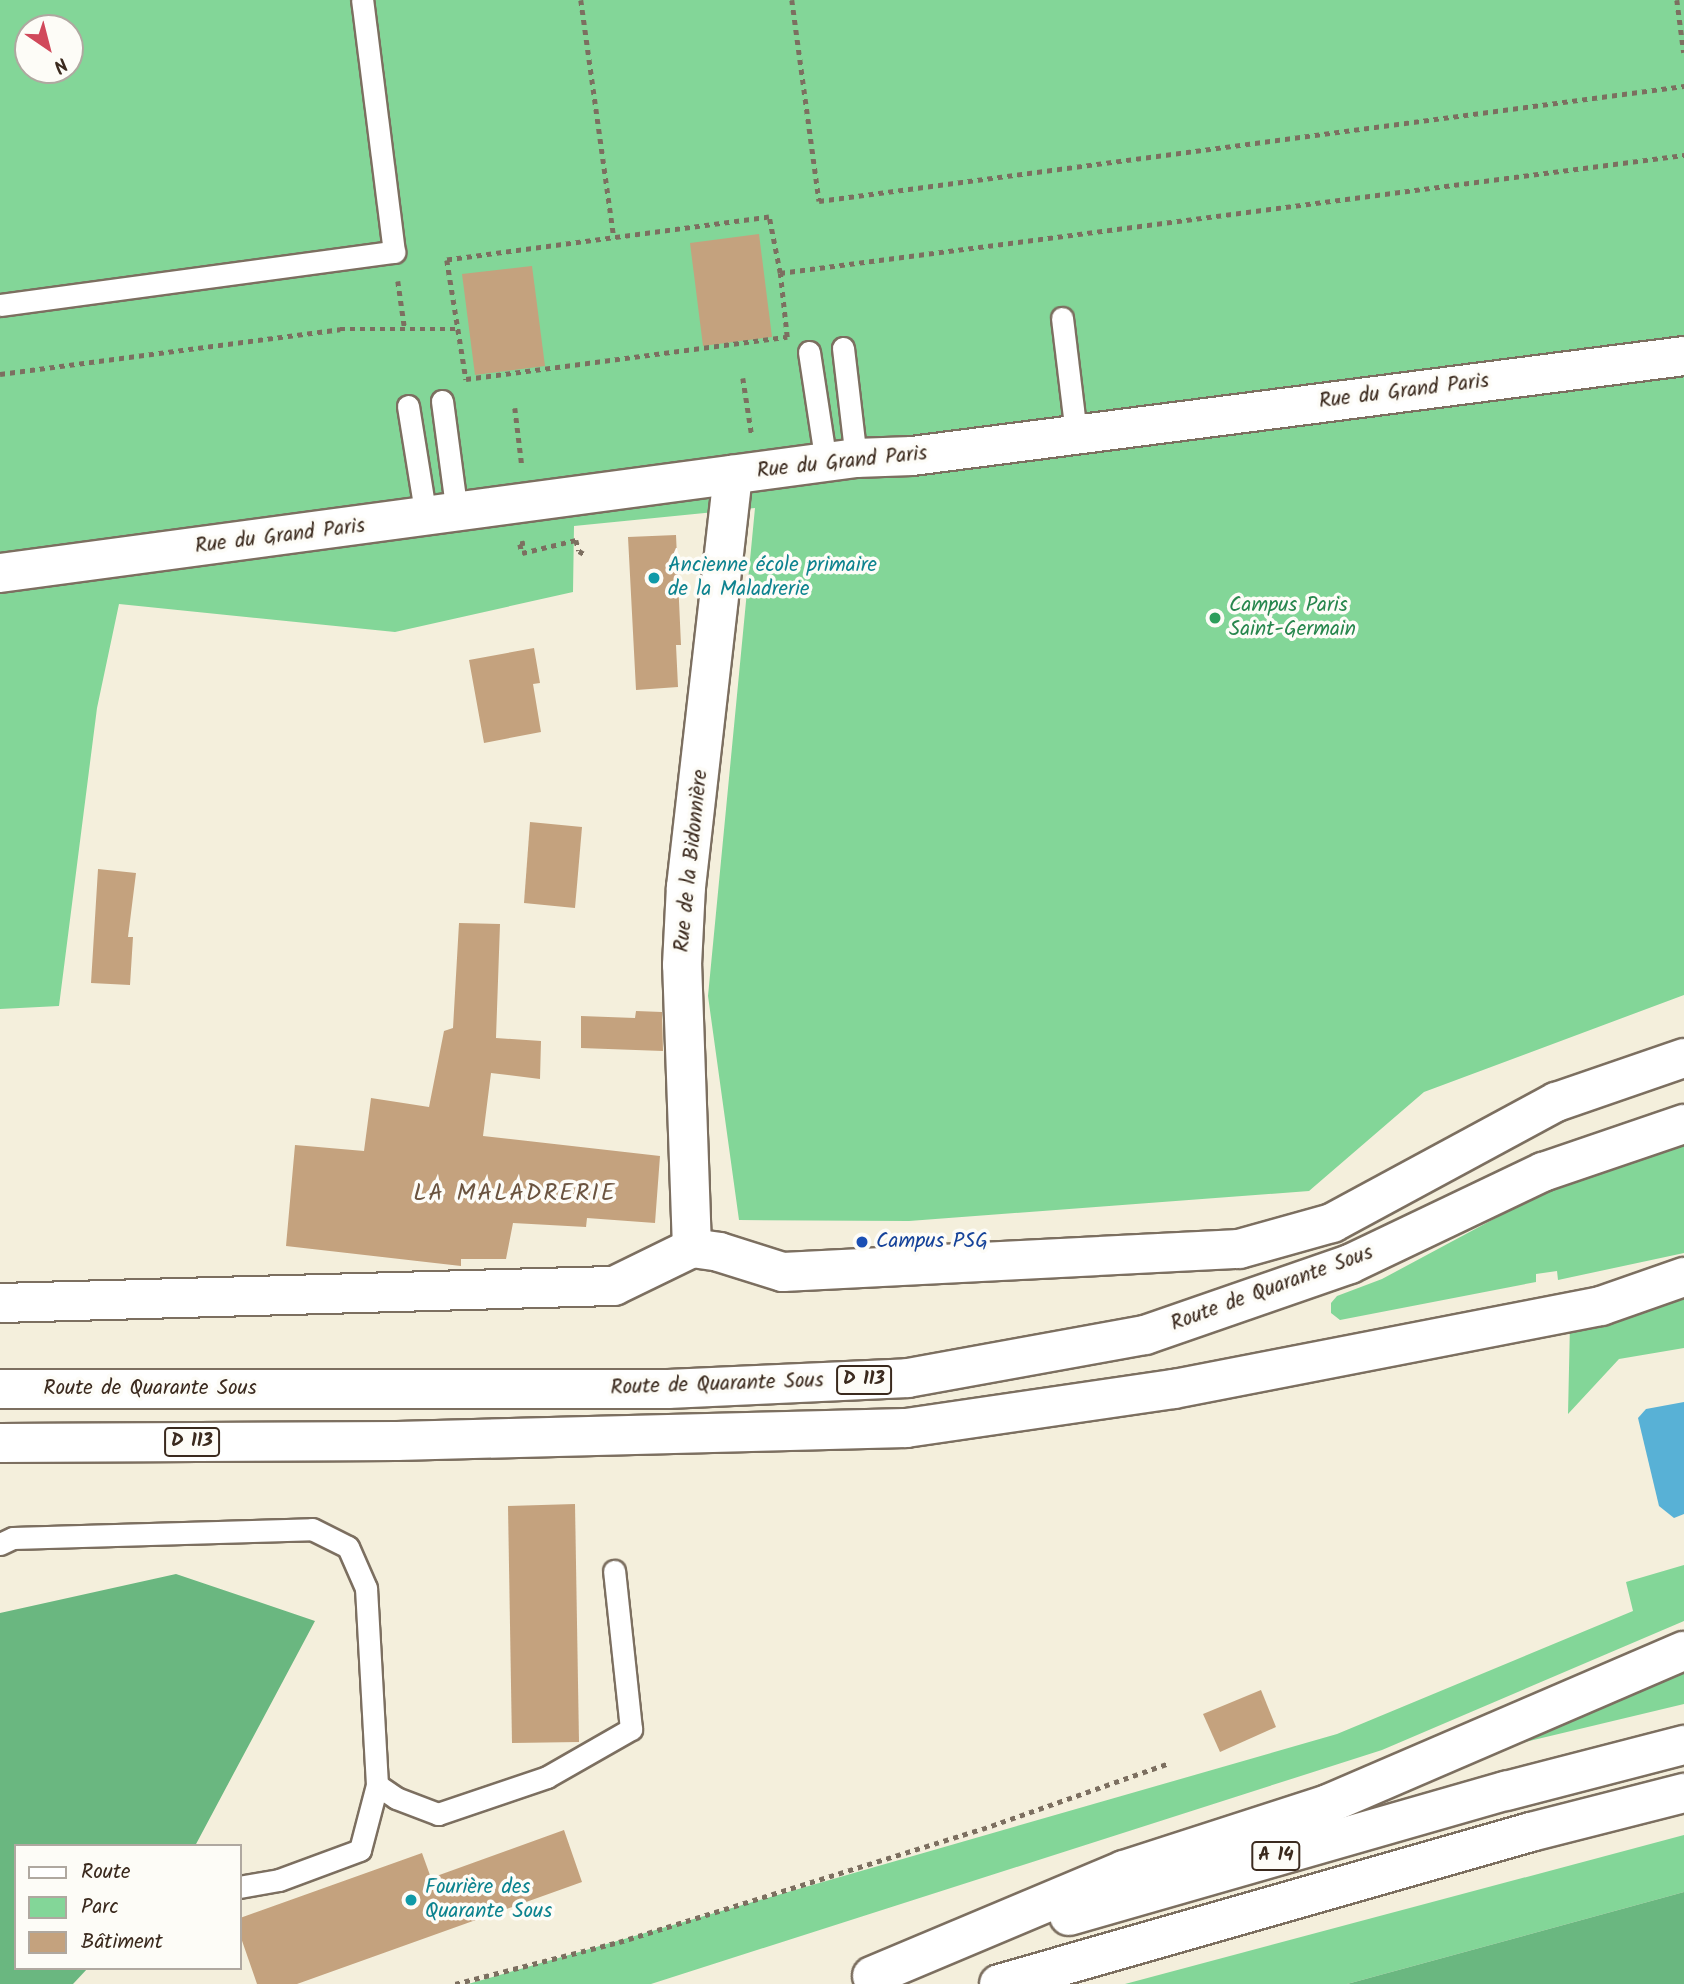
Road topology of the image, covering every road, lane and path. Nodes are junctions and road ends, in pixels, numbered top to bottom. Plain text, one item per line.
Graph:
1 (362, 0) edge
2 (581, 0) edge
3 (792, 0) edge
4 (1677, 0) edge
5 (1684, 53) edge
6 (1684, 86) edge
7 (1684, 155) edge
8 (614, 238) junction
9 (394, 252) junction
10 (780, 273) junction
11 (0, 304) edge
12 (1062, 318) dead end
13 (458, 329) junction
14 (405, 330) junction
15 (844, 348) dead end
16 (808, 352) dead end
17 (1684, 356) edge
18 (0, 374) edge
19 (743, 378) dead end
20 (442, 401) dead end
21 (408, 405) dead end
22 (515, 408) dead end
23 (1076, 434) junction
24 (752, 439) dead end
25 (841, 461) junction
26 (522, 469) dead end
27 (733, 475) junction
28 (441, 515) junction
29 (533, 541) dead end
30 (586, 555) dead end
31 (0, 573) edge
32 (1684, 1058) edge
33 (1684, 1124) edge
34 (692, 1248) junction
35 (1684, 1277) edge
36 (0, 1303) edge
37 (0, 1389) edge
38 (0, 1443) edge
39 (45, 1444) junction
40 (0, 1452) edge
41 (0, 1544) edge
42 (614, 1572) dead end
43 (1684, 1651) edge
44 (1684, 1745) edge
45 (1167, 1764) dead end
46 (377, 1785) junction
47 (1684, 1793) edge
48 (242, 1887) edge
49 (860, 1980) edge
50 (455, 1984) edge
51 (999, 1984) edge

1 - 9 lane
2 - 8 path
3 - 6 path
4 - 5 path
7 - 10 path
8 - 10 path
8 - 13 path
9 - 11 lane
9 - 14 path
10 - 13 path
12 - 23 lane
13 - 14 path
14 - 18 path
15 - 25 lane
16 - 25 lane
17 - 23 main road, Rue du Grand Paris
19 - 24 path
20 - 28 lane
21 - 28 lane
22 - 26 path
23 - 25 main road, Rue du Grand Paris
25 - 27 main road, Rue du Grand Paris
27 - 28 main road, Rue du Grand Paris
27 - 34 main road, Rue de la Bidonnière
28 - 31 main road, Rue du Grand Paris
29 - 30 path
32 - 34 main road
33 - 37 main road, Route de Quarante Sous / D 113
34 - 36 main road
35 - 39 main road, D 113
38 - 39 main road, D 113
39 - 40 main road
41 - 46 lane
42 - 46 lane
43 - 49 main road
44 - 49 main road, A 14
45 - 50 path
46 - 48 lane
47 - 51 main road, A 14

